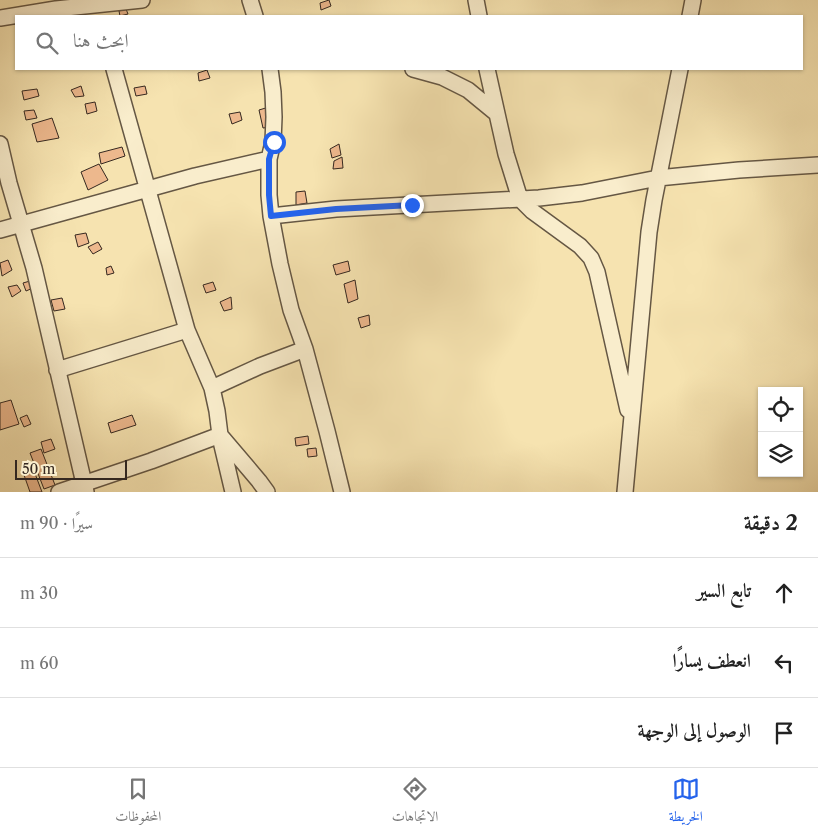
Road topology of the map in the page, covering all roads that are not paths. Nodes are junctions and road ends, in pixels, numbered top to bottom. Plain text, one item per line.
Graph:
1 (142, 0) edge
2 (250, 0) edge
3 (476, 0) edge
4 (693, 0) edge
5 (103, 7) edge
6 (19, 15) edge
7 (255, 15) edge
8 (479, 15) edge
9 (690, 15) edge
10 (15, 16) edge
11 (0, 18) edge
12 (114, 70) edge
13 (270, 70) edge
14 (417, 70) edge
15 (488, 70) edge
16 (680, 70) edge
17 (496, 113) junction
18 (0, 144) edge
19 (269, 159) junction
20 (818, 165) edge
21 (658, 178) junction
22 (147, 190) junction
23 (520, 199) junction
24 (271, 216) junction
25 (22, 224) junction
26 (0, 230) edge
27 (187, 330) junction
28 (305, 349) junction
29 (57, 370) junction
30 (212, 388) junction
31 (632, 426) junction
32 (220, 435) junction
33 (85, 488) edge
34 (59, 492) edge
35 (233, 492) edge
36 (267, 492) edge
37 (342, 492) edge
38 (625, 492) edge

1 - 5 street
2 - 7 street
3 - 8 street
4 - 9 street
5 - 6 street
10 - 11 street
12 - 22 street
13 - 19 street
14 - 17 street
15 - 17 street
16 - 21 street
17 - 23 street
18 - 25 street
19 - 22 street
19 - 24 street
20 - 21 street
21 - 23 street
21 - 31 street
22 - 25 street
22 - 27 street
23 - 24 street
23 - 31 street
24 - 28 street
25 - 26 street
25 - 29 street
27 - 29 street
27 - 30 street
28 - 30 street
28 - 37 street
29 - 33 street
30 - 32 street
31 - 38 street
32 - 33 street
32 - 35 street
32 - 36 street
33 - 34 street

